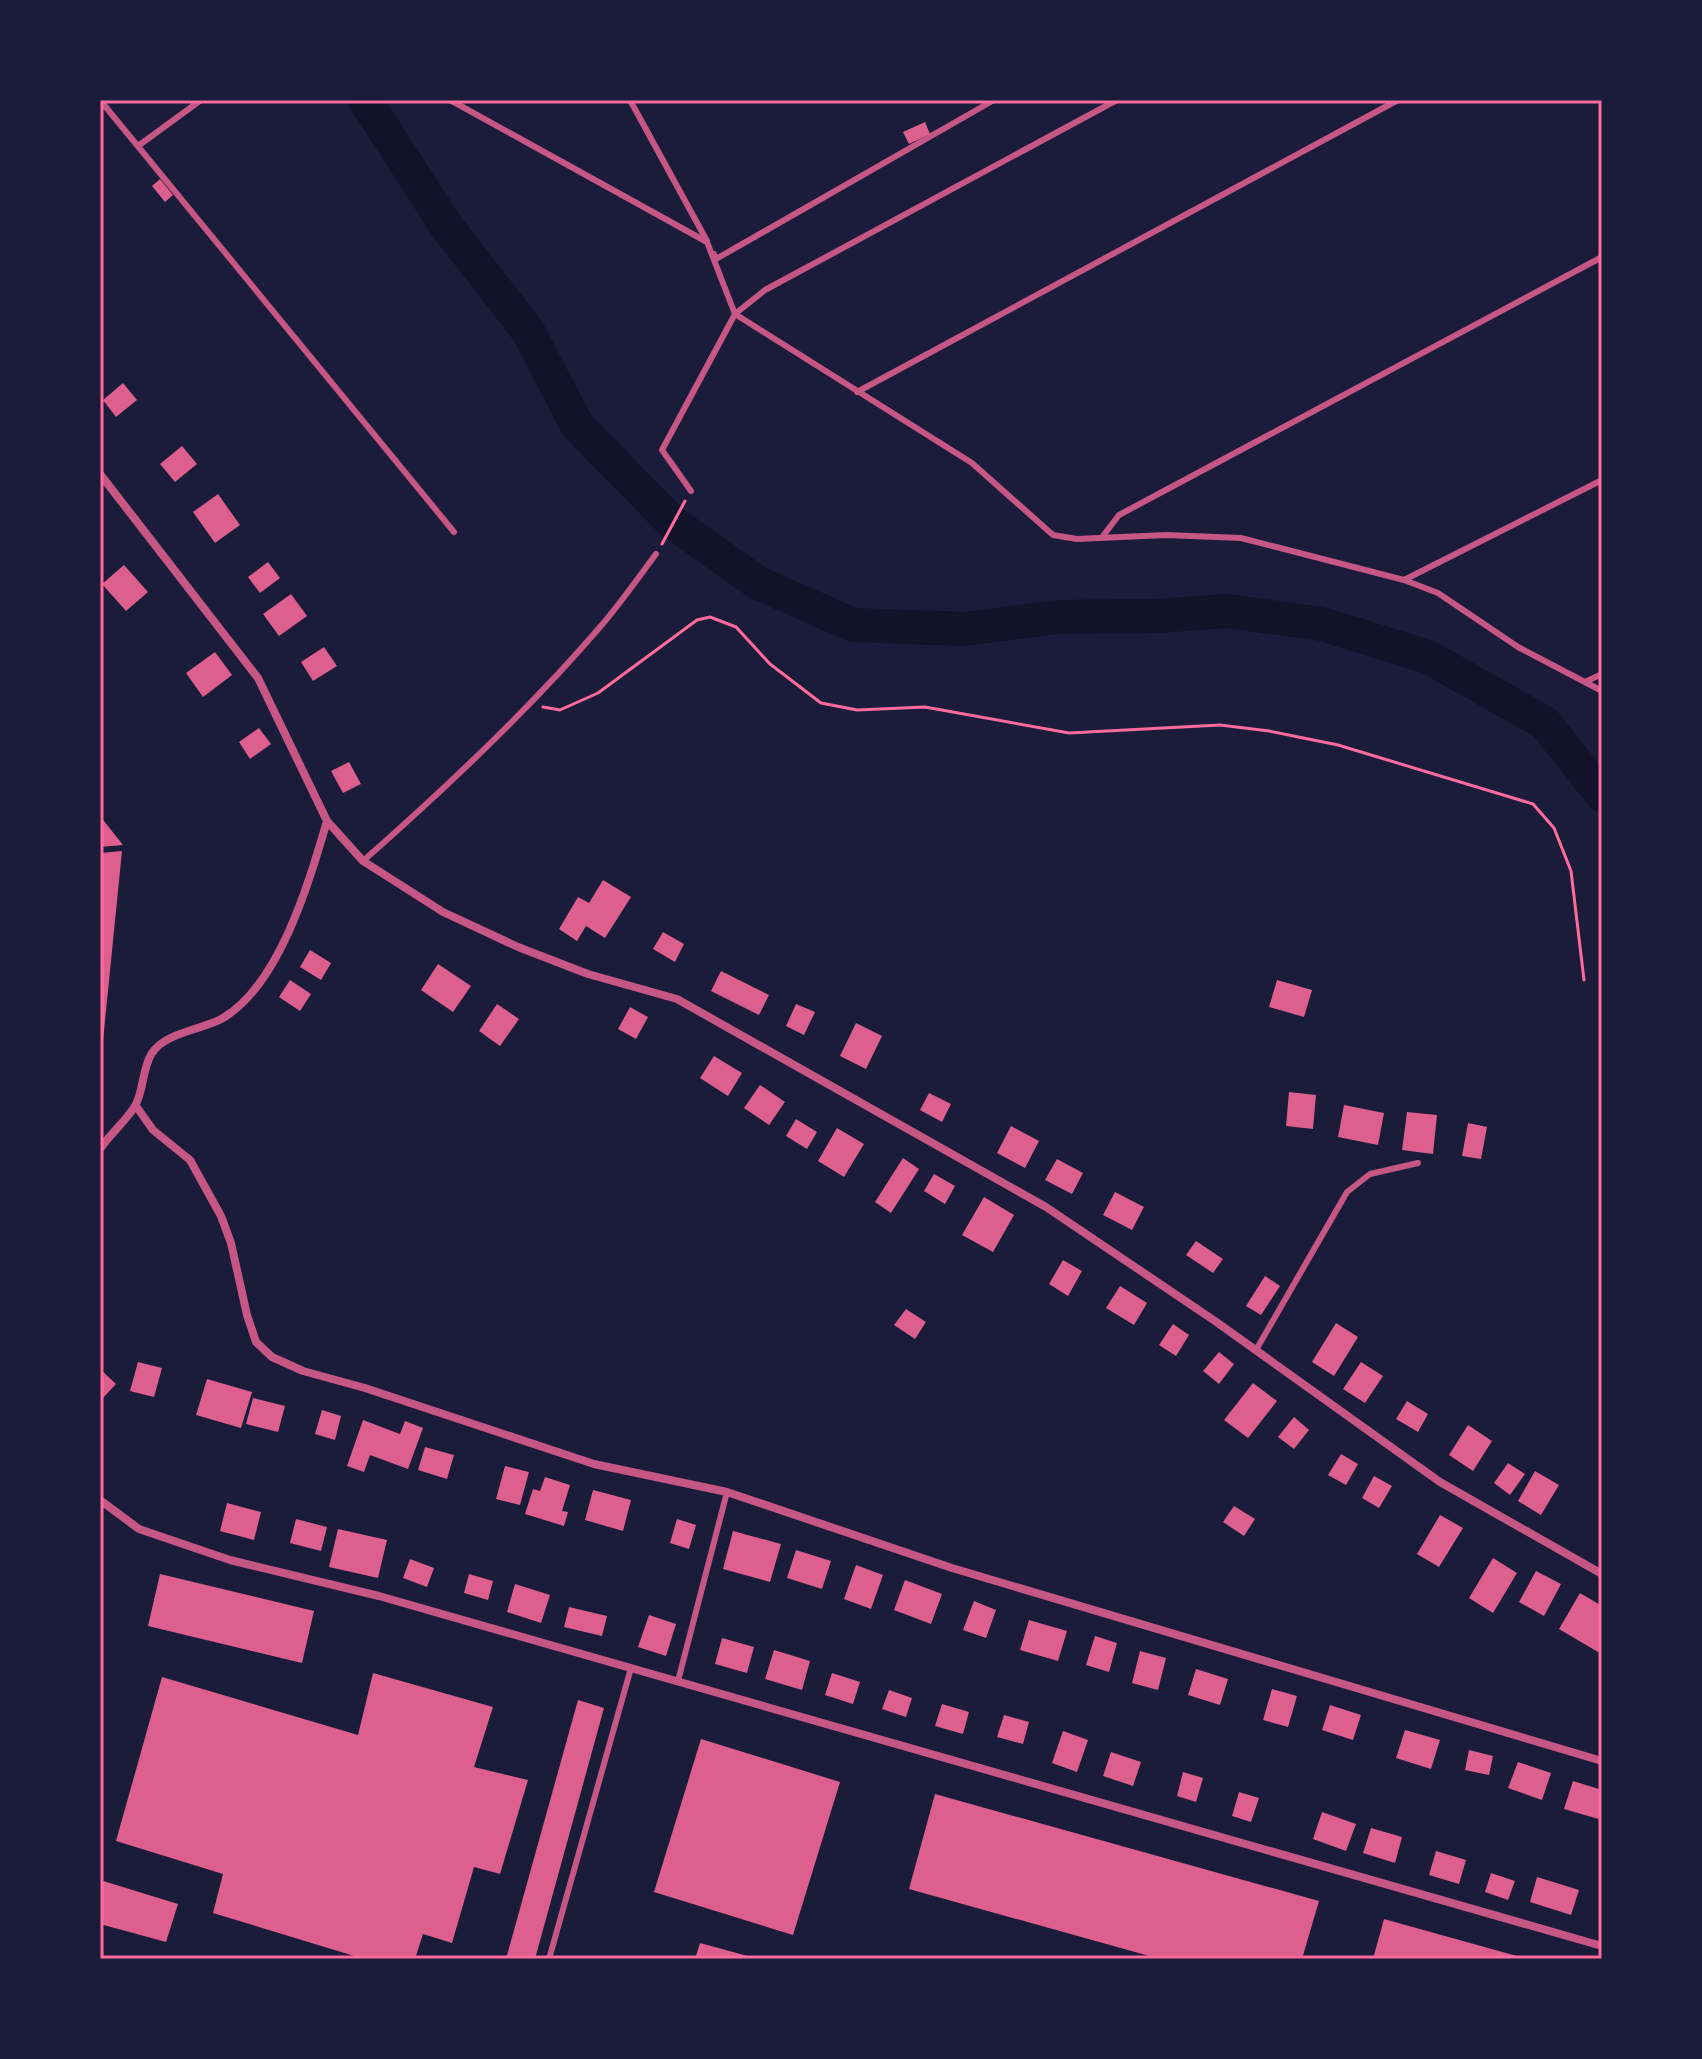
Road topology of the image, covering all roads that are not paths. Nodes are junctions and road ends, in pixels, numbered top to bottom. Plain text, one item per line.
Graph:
1 (100, 100) edge
2 (201, 100) edge
3 (450, 100) edge
4 (630, 100) edge
5 (994, 100) edge
6 (1117, 100) edge
7 (1398, 100) edge
8 (138, 146) junction
9 (707, 242) junction
10 (1602, 257) edge
11 (735, 314) junction
12 (857, 392) junction
13 (100, 474) edge
14 (1602, 480) edge
15 (691, 491) road end
16 (454, 532) dead end
17 (1103, 536) junction
18 (656, 554) road end
19 (1404, 580) junction
20 (1602, 674) edge
21 (1587, 681) junction
22 (1602, 691) edge
23 (327, 821) junction
24 (363, 861) junction
25 (136, 1106) junction
26 (100, 1149) edge
27 (1418, 1163) dead end
28 (1256, 1350) junction
29 (727, 1492) junction
30 (100, 1500) edge
31 (1602, 1574) edge
32 (631, 1668) junction
33 (678, 1681) junction
34 (1602, 1761) edge
35 (1602, 1946) edge
36 (549, 1959) edge

1 - 8 lane
2 - 8 lane
3 - 9 lane
4 - 9 lane
5 - 9 lane
6 - 11 lane
7 - 12 lane
8 - 16 lane
9 - 11 lane
10 - 17 lane
11 - 12 lane
11 - 15 lane
12 - 17 lane
13 - 23 street
14 - 19 lane
17 - 19 lane
18 - 24 lane
19 - 21 lane
20 - 21 lane
21 - 22 lane
23 - 24 street
23 - 25 street
24 - 28 street
25 - 26 street
25 - 29 street
27 - 28 lane
28 - 31 street
29 - 33 lane
29 - 34 street
30 - 32 street
32 - 33 street
32 - 36 lane
33 - 35 street

